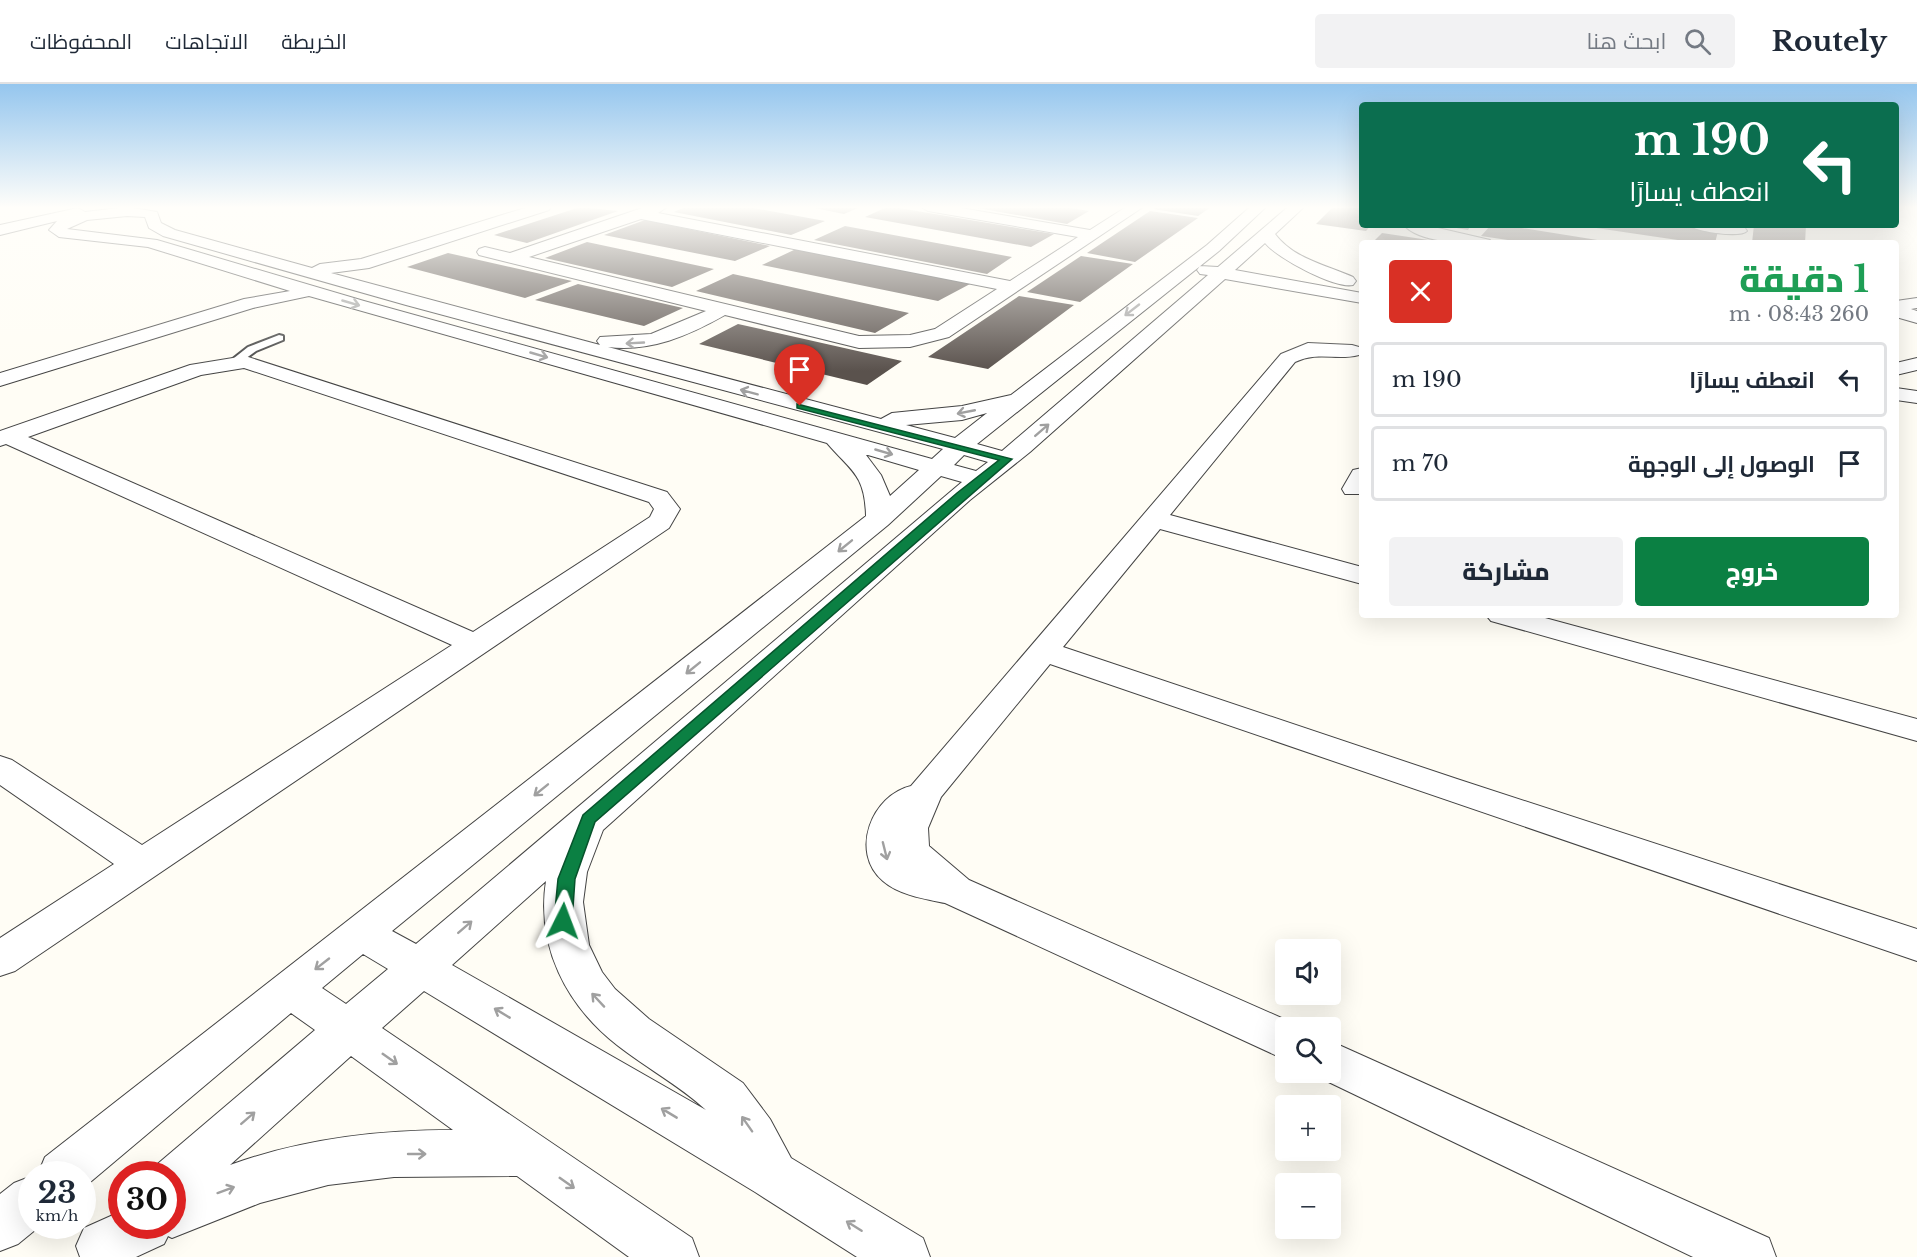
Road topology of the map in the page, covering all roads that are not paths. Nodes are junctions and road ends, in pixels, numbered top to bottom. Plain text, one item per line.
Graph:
1 (211, 262) edge
2 (272, 262) edge
3 (370, 262) edge
4 (527, 262) edge
5 (884, 262) edge
6 (1052, 262) edge
7 (1194, 262) joint
8 (1234, 262) edge
9 (1302, 262) edge
10 (363, 264) junction
11 (1227, 268) junction
12 (302, 270) junction
13 (274, 281) junction
14 (345, 282) junction
15 (1355, 282) edge
16 (1013, 287) junction
17 (375, 291) junction
18 (313, 292) junction
19 (1327, 292) junction
20 (1359, 297) edge
21 (250, 303) junction
22 (1183, 306) junction
23 (723, 309) junction
24 (279, 338) dead end
25 (1357, 352) edge
26 (234, 362) junction
27 (1917, 364) edge
28 (1899, 370) edge
29 (1899, 372) edge
30 (1917, 377) edge
31 (0, 380) edge
32 (1899, 394) edge
33 (1022, 396) junction
34 (1917, 397) edge
35 (839, 427) junction
36 (4, 437) edge
37 (948, 457) junction
38 (1006, 459) junction
39 (980, 480) junction
40 (879, 519) junction
41 (1154, 519) junction
42 (1359, 575) edge
43 (1512, 618) edge
44 (475, 644) junction
45 (1043, 651) junction
46 (1917, 730) edge
47 (0, 768) edge
48 (588, 819) junction
49 (142, 865) junction
50 (362, 933) junction
51 (1917, 945) edge
52 (0, 959) edge
53 (421, 966) junction
54 (291, 989) junction
55 (348, 1030) junction
56 (1275, 1036) edge
57 (1341, 1066) edge
58 (524, 1153) junction
59 (79, 1161) edge
60 (186, 1172) edge
61 (773, 1175) junction
62 (186, 1207) edge
63 (18, 1211) edge
64 (0, 1226) edge
65 (673, 1257) edge
66 (904, 1257) edge
67 (1750, 1257) edge

1 - 13 street
2 - 12 street
3 - 10 street
4 - 23 street
5 - 16 street
6 - 16 street
7 - 11 street
7 -> 33 street
8 - 11 street
9 - 15 street
10 - 12 street
10 - 14 street
11 - 15 street
11 - 19 street
11 - 22 street
12 - 14 street
13 - 18 street
13 - 21 street
14 - 17 street
16 - 23 street
23 -> 17 street
35 -> 17 street
18 - 21 street
18 -> 35 street
19 - 20 street
19 - 22 street
21 - 31 street
38 -> 22 street
24 - 26 lane
25 - 41 street
26 - 36 street
26 - 44 street
27 - 28 street
29 - 30 street
32 - 34 street
33 -> 35 street
33 - 37 street
35 - 37 street
35 - 40 street
36 - 44 street
37 - 38 street
37 - 39 street
37 - 40 street
38 - 39 street
39 - 48 street
40 -> 50 street
41 - 42 street
41 - 45 street
43 - 46 street
44 - 49 street
45 - 51 street
45 - 56 street
47 - 49 street
53 -> 48 street
61 -> 48 street
49 - 52 street
50 - 53 street
50 -> 54 street
53 - 55 street
61 -> 53 street
54 - 55 street
54 - 59 street
55 -> 58 street
60 -> 55 street
57 - 67 street
62 -> 58 street
58 -> 65 street
66 -> 61 street
63 - 64 street

